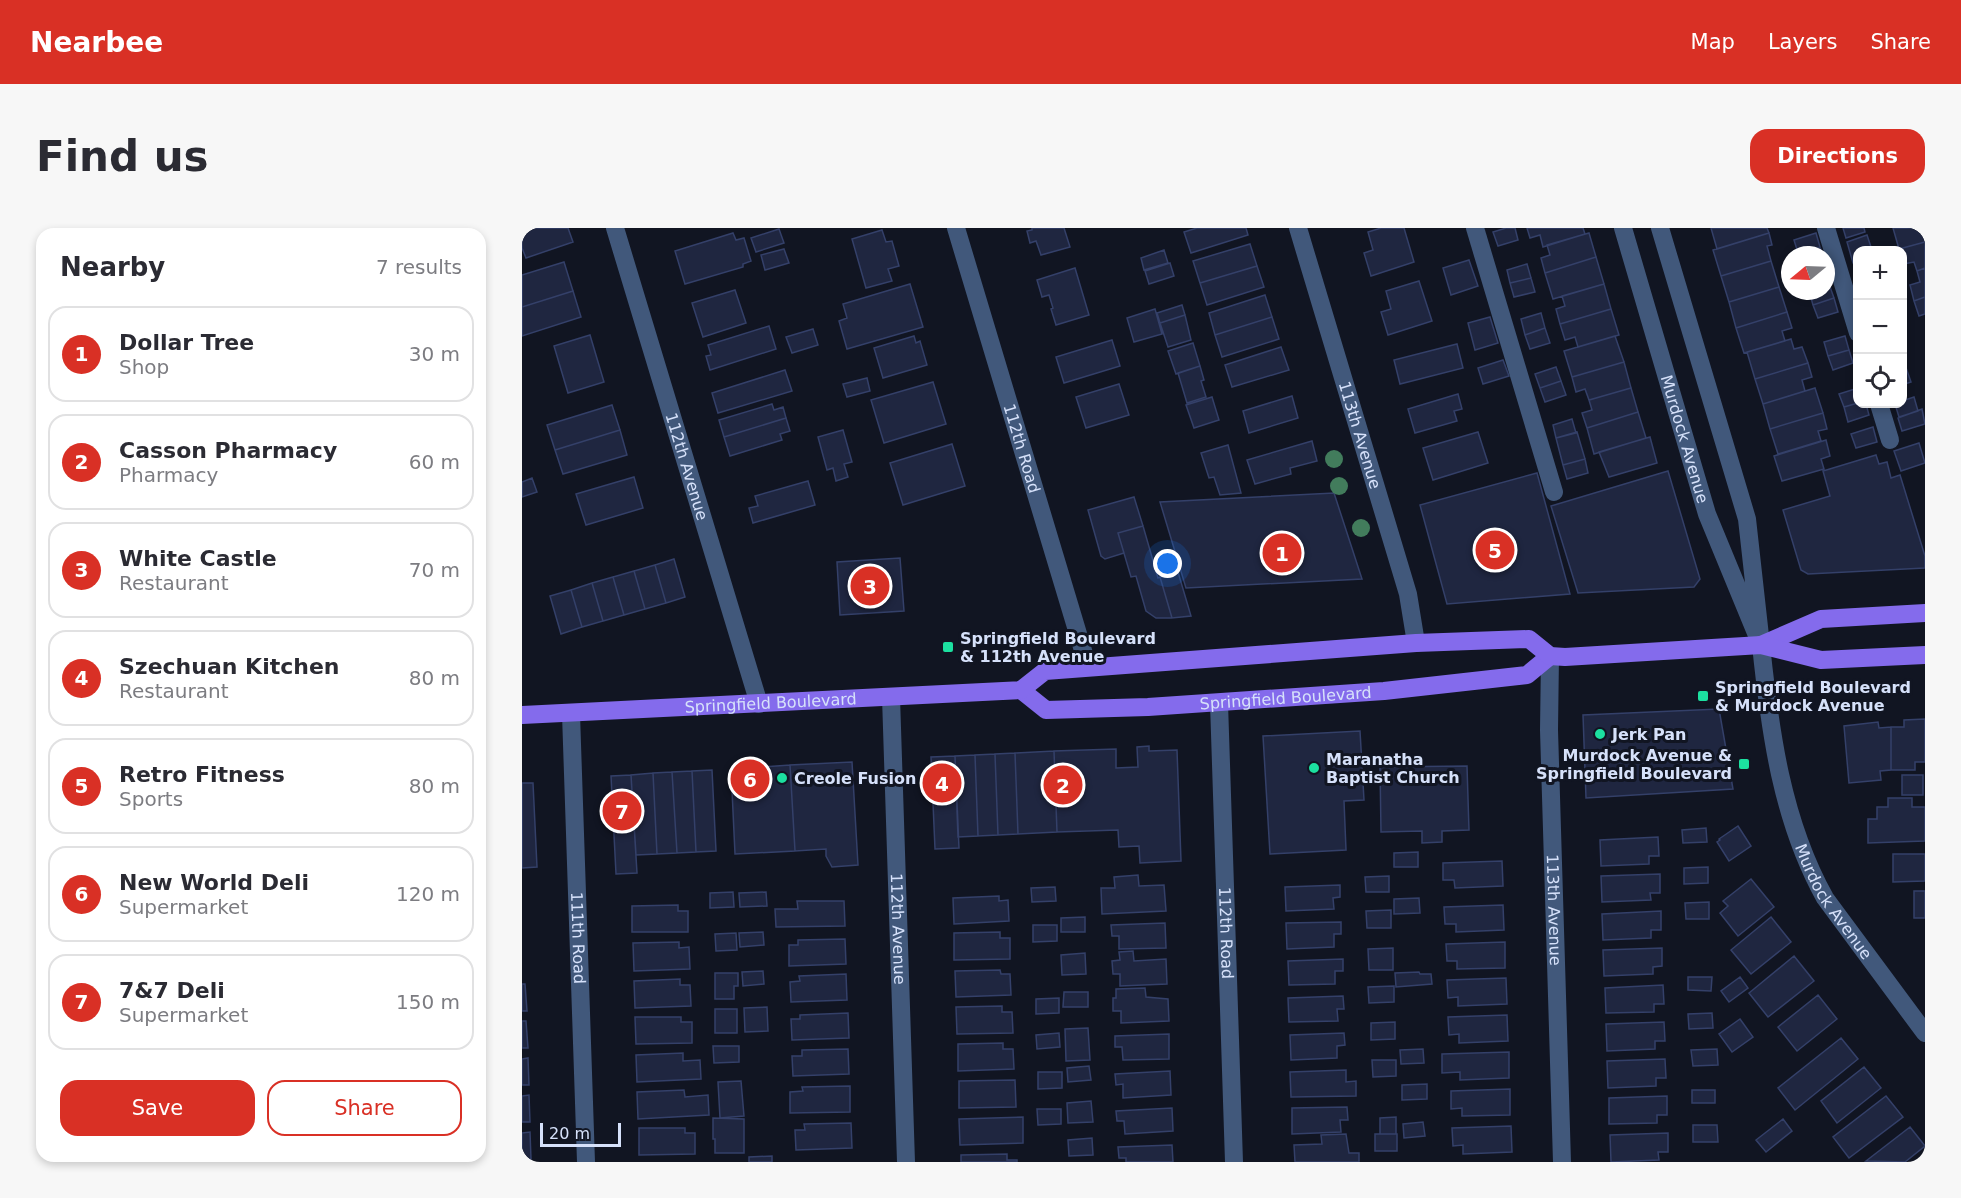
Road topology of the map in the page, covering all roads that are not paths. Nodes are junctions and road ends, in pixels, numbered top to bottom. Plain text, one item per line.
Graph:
1 (615, 228) edge
2 (956, 228) edge
3 (1298, 228) edge
4 (1475, 228) edge
5 (1623, 228) edge
6 (1660, 228) edge
7 (1826, 228) edge
8 (1853, 319) edge
9 (1880, 408) edge
10 (1890, 440) dead end
11 (1554, 492) dead end
12 (1925, 613) edge
13 (1416, 643) junction
14 (1761, 645) junction
15 (1925, 655) edge
16 (1550, 656) junction
17 (1088, 668) junction
18 (1021, 690) junction
19 (891, 697) junction
20 (1219, 703) junction
21 (759, 704) junction
22 (571, 714) junction
23 (522, 716) edge
24 (1919, 1018) edge
25 (1925, 1033) edge
26 (586, 1162) edge
27 (906, 1162) edge
28 (1234, 1162) edge
29 (1562, 1162) edge

1 - 21 street, 112th Avenue
2 - 17 street, 112th Road
3 - 13 street, 113th Avenue
4 - 11 street
5 - 14 street, Murdock Avenue
6 - 14 street, Murdock Avenue
7 - 8 street
9 - 10 street
12 - 14 main road
13 - 16 main road
13 - 17 main road
14 - 15 main road
14 - 16 main road
14 - 24 street, Murdock Avenue
16 - 20 main road, Springfield Boulevard
16 - 29 street, 113th Avenue
17 - 18 main road
18 - 19 main road, Springfield Boulevard
18 - 20 main road, Springfield Boulevard
19 - 21 main road, Springfield Boulevard
19 - 27 street, 112th Avenue
20 - 28 street, 112th Road
21 - 22 main road, Springfield Boulevard
22 - 23 main road, Springfield Boulevard
22 - 26 street, 111th Road
24 - 25 street, Murdock Avenue

